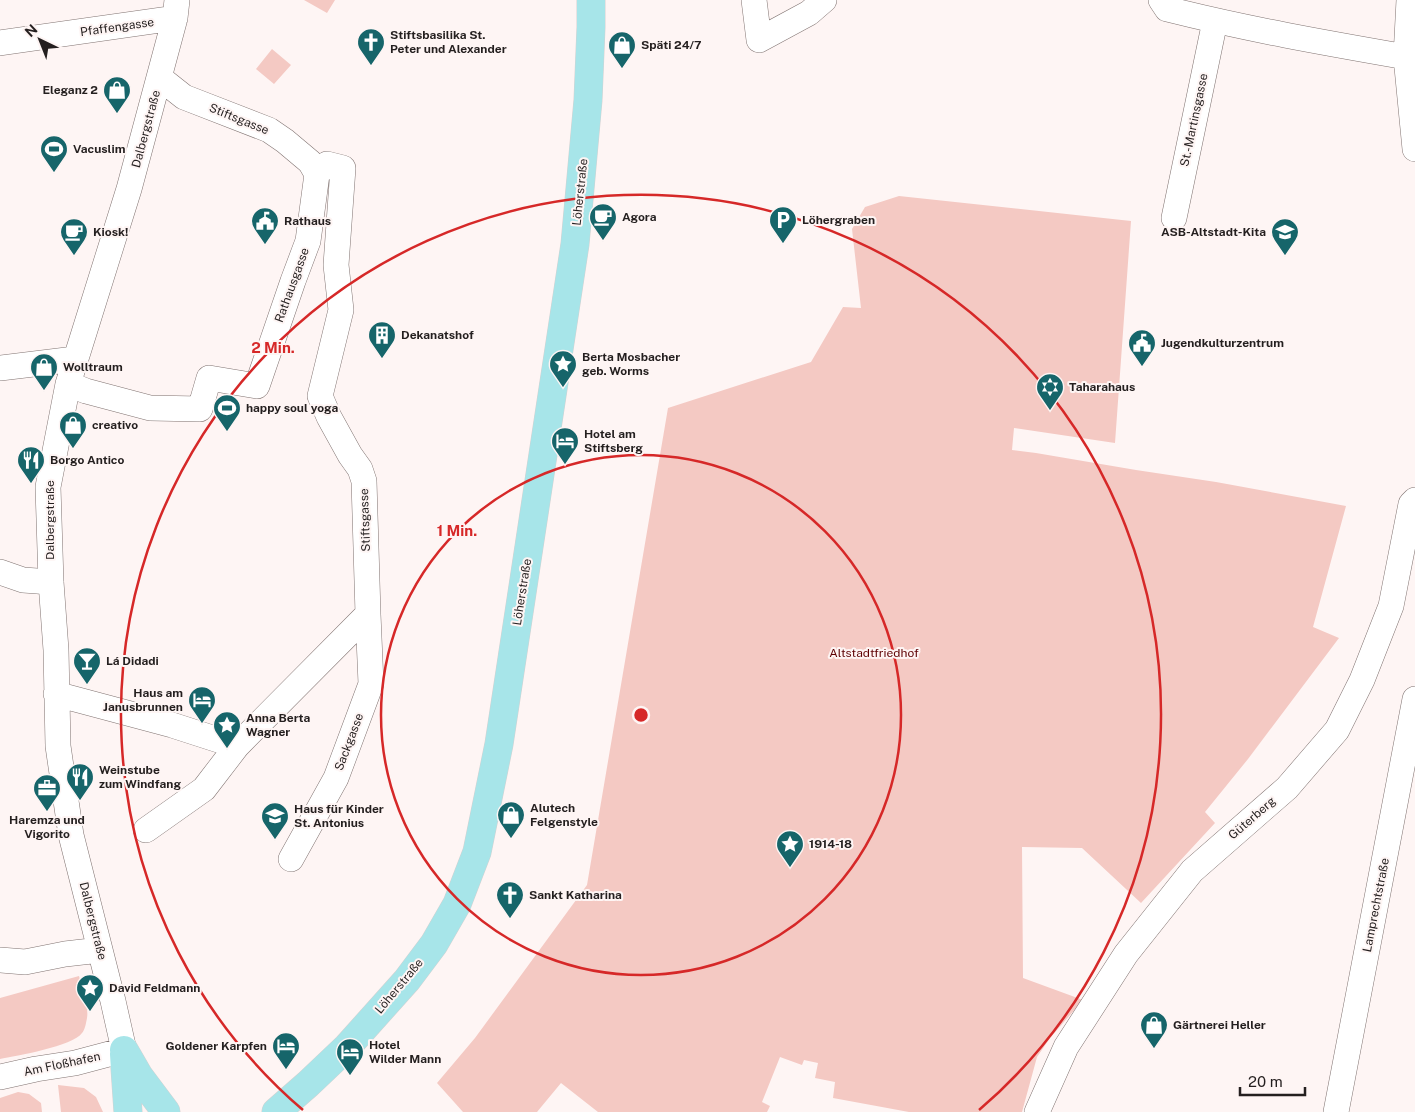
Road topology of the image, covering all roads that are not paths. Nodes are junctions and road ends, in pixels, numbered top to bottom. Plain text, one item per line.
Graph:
1 (591, 0) edge
2 (754, 0) edge
3 (824, 0) edge
4 (1161, 0) edge
5 (1409, 0) edge
6 (176, 9) edge
7 (1215, 22) junction
8 (0, 43) edge
9 (1406, 57) junction
10 (160, 78) junction
11 (1415, 149) edge
12 (317, 174) junction
13 (1174, 218) dead end
14 (75, 359) junction
15 (0, 368) edge
16 (68, 384) junction
17 (1415, 500) edge
18 (0, 572) edge
19 (51, 582) junction
20 (368, 614) junction
21 (56, 694) junction
22 (1415, 699) edge
23 (237, 746) junction
24 (146, 830) dead end
25 (291, 859) dead end
26 (100, 950) junction
27 (0, 960) edge
28 (124, 1050) junction
29 (0, 1077) edge
30 (128, 1112) edge
31 (166, 1112) edge
32 (276, 1112) edge
33 (1037, 1112) edge
34 (1336, 1112) edge

1 - 32 main road, Löherstraße
2 - 3 street
4 - 7 street
5 - 9 street
6 - 8 street, Pfaffengasse
6 - 10 street, Dalbergstraße
7 - 9 street
7 - 13 street, St.-Martinsgasse
9 - 11 street
10 - 12 street, Stiftsgasse
10 - 14 street, Dalbergstraße
12 - 16 street, Rathausgasse
12 - 20 street, Stiftsgasse
14 - 15 street
14 - 16 street, Dalbergstraße
16 - 19 street, Dalbergstraße
17 - 33 street, Güterberg
18 - 19 street
19 - 21 street, Dalbergstraße
20 - 23 street
20 - 25 street, Sackgasse
21 - 23 street
21 - 26 street, Dalbergstraße
22 - 34 street, Lamprechtstraße
23 - 24 street
26 - 27 street
26 - 28 street, Dalbergstraße
28 - 29 street, Am Floßhafen
28 - 30 main road
28 - 31 main road

